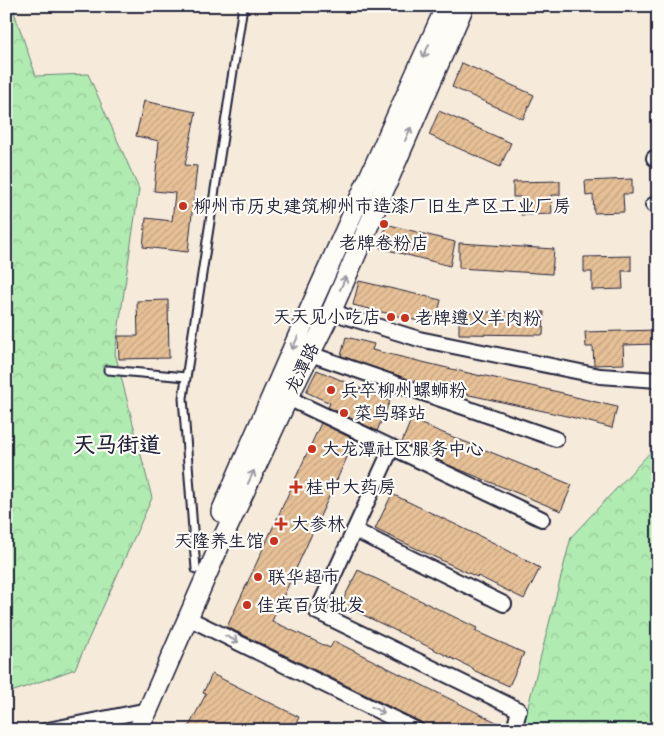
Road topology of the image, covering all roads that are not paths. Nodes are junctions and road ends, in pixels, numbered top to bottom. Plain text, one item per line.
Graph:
1 (243, 6) edge
2 (446, 6) edge
3 (464, 6) edge
4 (332, 310) junction
5 (310, 354) junction
6 (108, 370) dead end
7 (186, 377) junction
8 (658, 380) edge
9 (288, 398) junction
10 (556, 438) dead end
11 (392, 447) junction
12 (542, 518) dead end
13 (354, 530) junction
14 (196, 569) junction
15 (504, 604) dead end
16 (188, 618) junction
17 (140, 717) edge
18 (48, 730) edge
19 (124, 730) edge
20 (417, 730) edge
21 (514, 730) edge

1 - 7 lane
2 -> 14 street, 龙潭路
4 -> 3 street, 龙潭路
4 - 5 street, 龙潭路
4 - 8 street
5 - 9 street, 龙潭路
5 - 10 street
6 - 7 lane
7 - 14 lane
9 - 11 street
16 -> 9 street, 龙潭路
11 - 12 street
11 - 13 street
13 - 15 street
13 - 21 street
14 - 17 street, 龙潭路
16 - 17 street, 龙潭路
16 -> 20 street
17 - 18 street
17 - 19 street, 龙潭路

